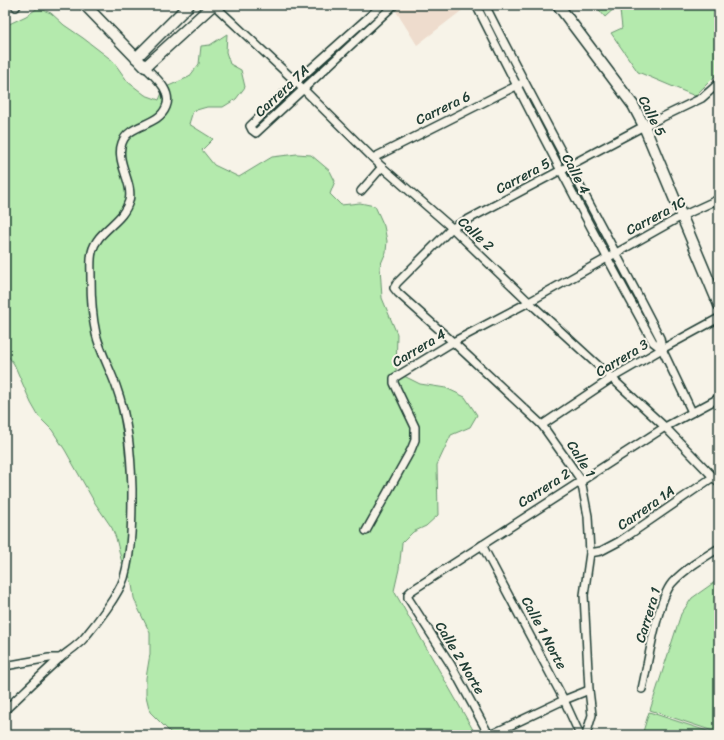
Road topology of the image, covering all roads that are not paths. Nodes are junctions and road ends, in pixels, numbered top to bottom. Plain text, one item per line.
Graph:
1 (84, 5) edge
2 (189, 5) edge
3 (214, 5) edge
4 (382, 5) edge
5 (394, 5) edge
6 (476, 5) edge
7 (485, 5) edge
8 (558, 5) edge
9 (136, 58) junction
10 (145, 67) junction
11 (296, 82) junction
12 (524, 82) junction
13 (719, 83) edge
14 (517, 86) junction
15 (304, 89) junction
16 (644, 126) junction
17 (373, 158) junction
18 (382, 166) junction
19 (569, 166) junction
20 (560, 171) junction
21 (361, 191) dead end
22 (719, 199) edge
23 (682, 216) junction
24 (452, 228) junction
25 (616, 253) junction
26 (606, 258) junction
27 (394, 288) joint
28 (529, 302) junction
29 (719, 305) edge
30 (719, 318) edge
31 (453, 342) junction
32 (662, 349) junction
33 (612, 378) junction
34 (719, 398) edge
35 (692, 412) junction
36 (542, 425) junction
37 (665, 427) junction
38 (713, 477) junction
39 (581, 480) junction
40 (719, 483) edge
41 (366, 531) dead end
42 (482, 545) junction
43 (719, 548) edge
44 (590, 553) junction
45 (408, 594) joint
46 (60, 658) junction
47 (5, 666) edge
48 (642, 689) dead end
49 (589, 690) junction
50 (564, 700) junction
51 (5, 710) edge
52 (489, 735) edge
53 (580, 735) edge
54 (586, 735) edge

1 - 9 street
2 - 9 street
3 - 10 street
3 - 11 street, Calle 2
4 - 11 street, Carrera 7A
5 - 15 street, Carrera 7A
6 - 14 street, Calle 4
7 - 12 street, Calle 4
8 - 16 street, Calle 5
9 - 10 street
10 - 46 street
11 - 15 street, Calle 2
11 - 15 street, Carrera 7A
12 - 14 street, Carrera 6
12 - 19 street, Calle 4
13 - 16 street, Carrera 5
14 - 17 street, Carrera 6
14 - 20 street, Calle 4
15 - 17 street, Calle 2
16 - 19 street, Carrera 5
16 - 23 street, Calle 5
17 - 18 street, Calle 2
18 - 21 street
18 - 24 street, Calle 2
19 - 20 street, Carrera 5
19 - 25 street, Calle 4
20 - 24 street, Carrera 5
20 - 26 street, Calle 4
22 - 23 street, Carrera 1C
23 - 25 street, Carrera 1C
23 - 29 street, Calle 5
24 - 27 street, Carrera 5
24 - 28 street, Calle 2
25 - 26 street, Carrera 1C
25 - 32 street, Calle 4
26 - 28 street, Carrera 4
26 - 32 street, Calle 4
27 - 31 street, Calle 1
28 - 31 street, Carrera 4
28 - 33 street, Calle 2
30 - 32 street, Carrera 3
31 - 36 street, Calle 1
31 - 41 street, Carrera 4
32 - 33 street, Carrera 3
32 - 35 street, Calle 4
33 - 36 street, Carrera 3
33 - 37 street, Calle 2
34 - 35 street, Carrera 2
35 - 37 street, Carrera 2
36 - 39 street, Calle 1
37 - 38 street, Calle 2
37 - 39 street, Carrera 2
38 - 40 street, Calle 2
38 - 44 street, Carrera 1A
39 - 42 street, Carrera 2
39 - 44 street, Calle 1
42 - 45 street, Carrera 2
42 - 50 street, Calle 1 Norte
43 - 48 street, Carrera 1
44 - 49 street, Calle 1
45 - 52 street, Calle 2 Norte
46 - 47 street
46 - 51 street
49 - 50 street
49 - 54 street, Calle 1
50 - 52 street
50 - 53 street, Calle 1 Norte

